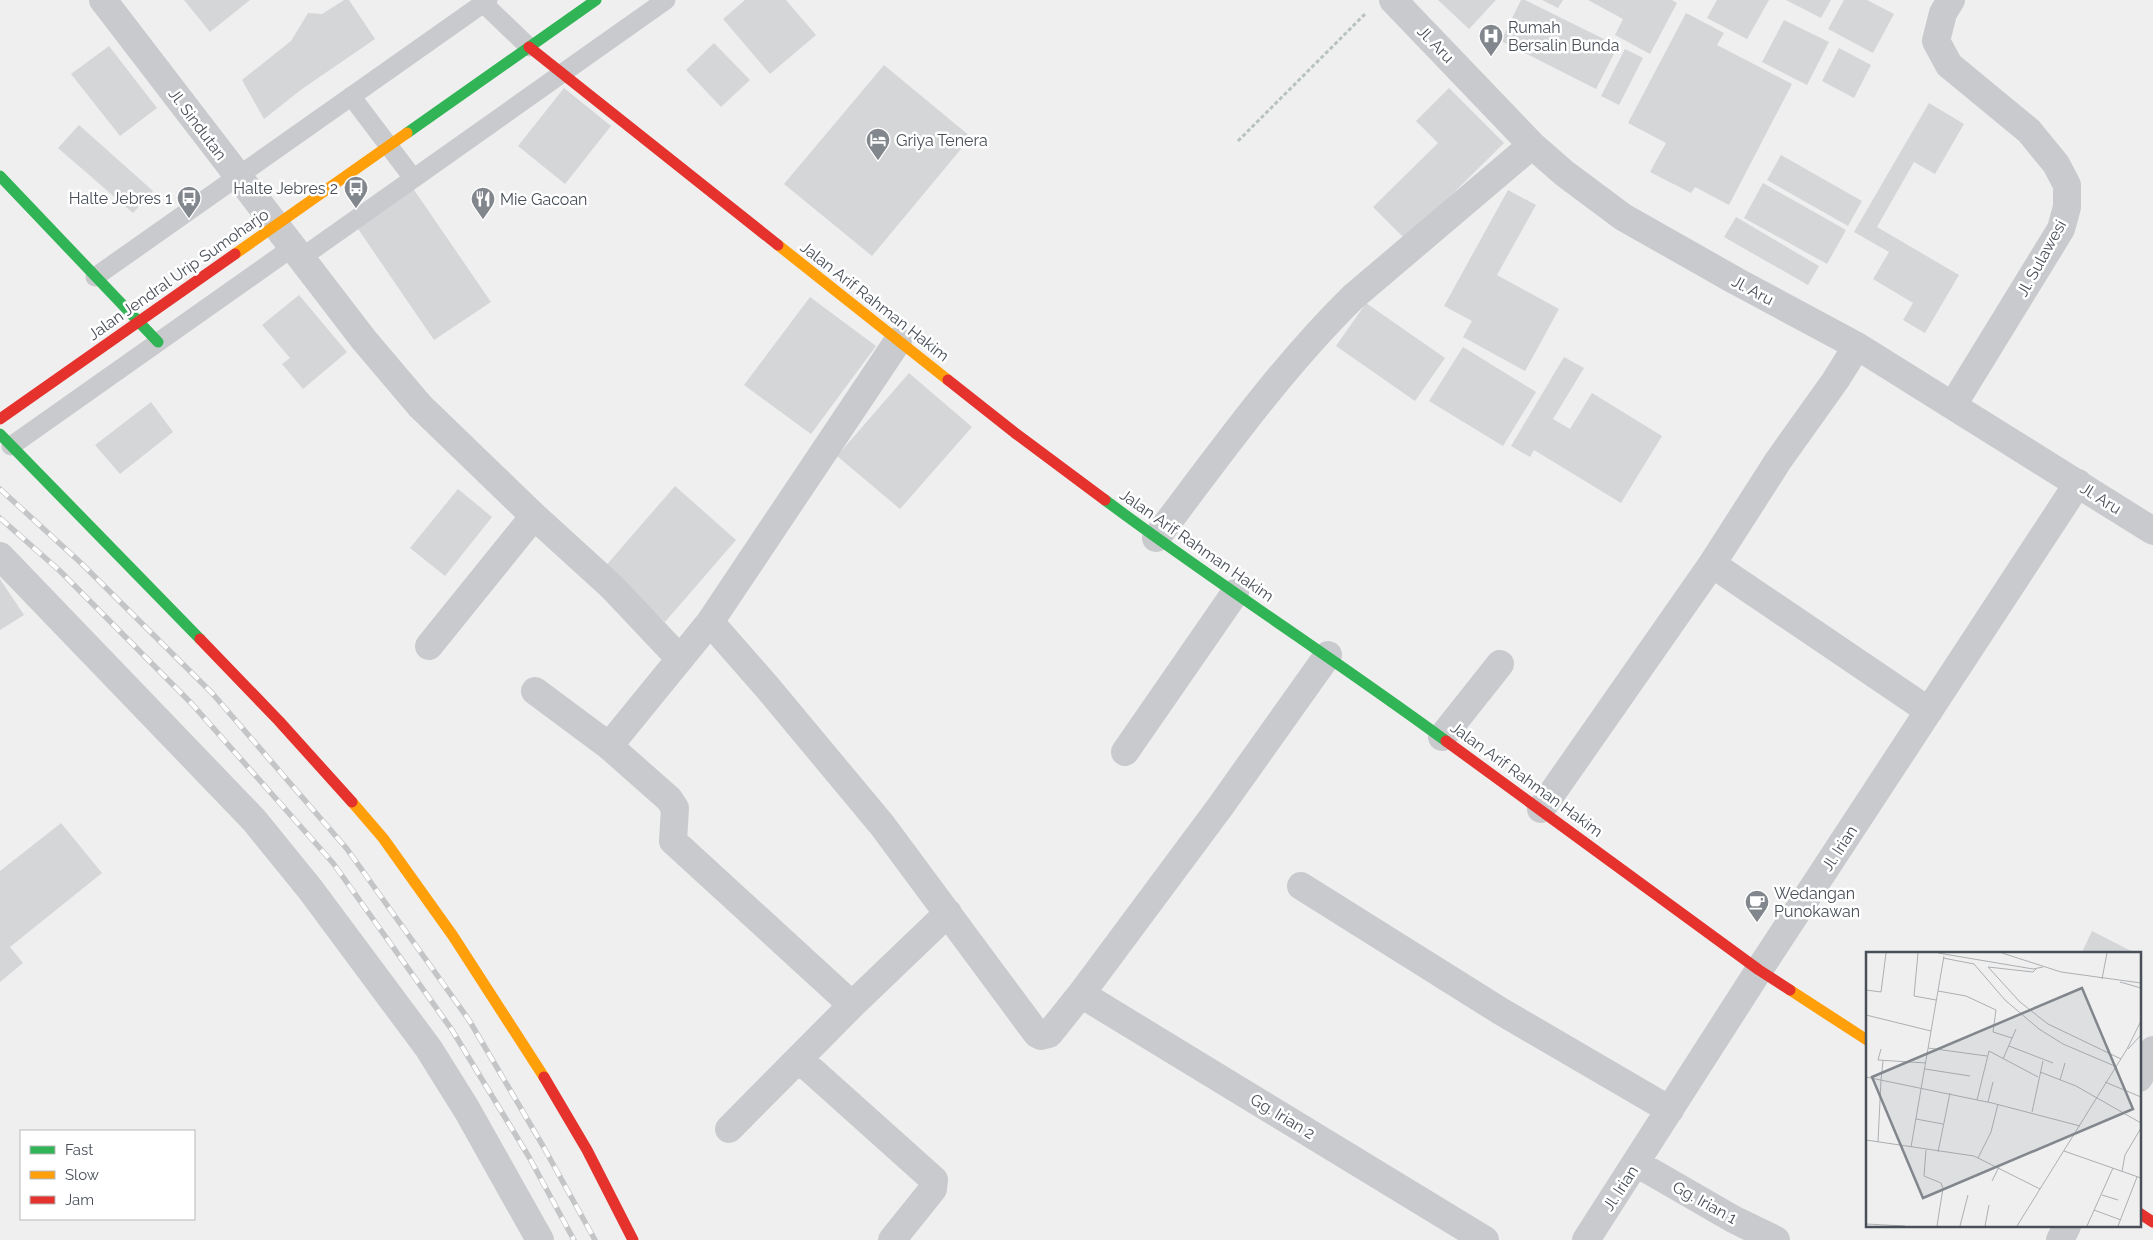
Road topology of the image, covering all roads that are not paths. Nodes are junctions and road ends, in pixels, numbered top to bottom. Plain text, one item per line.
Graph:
1 (103, 0) edge
2 (596, 0) edge
3 (666, 0) edge
4 (1951, 0) edge
5 (486, 1) edge
6 (1382, 4) edge
7 (529, 47) junction
8 (563, 73) junction
9 (351, 96) junction
10 (1532, 145) junction
11 (389, 146) junction
12 (0, 176) edge
13 (237, 176) junction
14 (413, 178) junction
15 (276, 225) junction
16 (297, 252) junction
17 (94, 276) junction
18 (137, 322) junction
19 (898, 340) junction
20 (158, 342) junction
21 (1857, 346) junction
22 (56, 380) junction
23 (77, 400) junction
24 (1953, 405) junction
25 (0, 419) edge
26 (6, 440) edge
27 (2078, 483) junction
28 (534, 516) junction
29 (2153, 530) edge
30 (1156, 538) junction
31 (0, 556) edge
32 (1712, 564) junction
33 (1235, 593) junction
34 (710, 622) junction
35 (429, 646) dead end
36 (1328, 655) junction
37 (680, 659) junction
38 (1500, 664) dead end
39 (535, 691) dead end
40 (1929, 711) junction
41 (1442, 738) junction
42 (608, 746) junction
43 (1125, 752) dead end
44 (1541, 809) junction
45 (1301, 886) dead end
46 (948, 913) junction
47 (1759, 970) junction
48 (1081, 994) junction
49 (852, 1005) junction
50 (1866, 1039) edge
51 (2153, 1050) edge
52 (799, 1059) junction
53 (2140, 1076) edge
54 (1670, 1110) junction
55 (729, 1129) dead end
56 (1636, 1163) junction
57 (2140, 1214) edge
58 (2153, 1222) edge
59 (2066, 1228) edge
60 (540, 1240) edge
61 (633, 1240) edge
62 (892, 1240) edge
63 (1485, 1240) edge
64 (1586, 1240) edge
65 (1776, 1240) edge
66 (2060, 1240) edge

1 - 13 street, Jl. Sindutan
2 - 7 main road, Jalan Jendral Urip Sumoharjo
3 - 8 lane
4 - 24 street, Jl. Sulawesi
5 - 7 lane
5 - 9 lane
6 - 10 street, Jl. Aru
7 - 8 main road, Jalan Arif Rahman Hakim
7 - 11 main road, Jalan Jendral Urip Sumoharjo
8 - 14 lane
8 - 19 main road, Jalan Arif Rahman Hakim
9 - 11 lane
9 - 13 lane
10 - 21 street, Jl. Aru
10 - 30 street
11 - 14 lane
11 - 15 main road, Jalan Jendral Urip Sumoharjo
12 - 17 main road
13 - 15 street, Jl. Sindutan
13 - 17 lane
14 - 16 lane
15 - 16 street, Jl. Sindutan
15 - 18 main road, Jalan Jendral Urip Sumoharjo
16 - 20 lane
16 - 28 street, Jl. Sindutan
17 - 18 main road
18 - 20 main road
18 - 22 main road, Jalan Jendral Urip Sumoharjo
19 - 30 main road, Jalan Arif Rahman Hakim
19 - 34 street
20 - 23 lane
21 - 24 street, Jl. Aru
21 - 32 street
22 - 23 lane
22 - 25 main road, Jalan Jendral Urip Sumoharjo
23 - 26 lane
24 - 27 street, Jl. Aru
26 - 61 main road
27 - 29 street, Jl. Aru
27 - 40 street, Jl. Irian
28 - 35 street
28 - 37 street, Jl. Sindutan
30 - 33 main road, Jalan Arif Rahman Hakim
31 - 60 street
32 - 40 street
32 - 44 street
33 - 36 main road, Jalan Arif Rahman Hakim
33 - 43 street
34 - 37 street
34 - 46 street
36 - 41 main road, Jalan Arif Rahman Hakim
36 - 48 street
37 - 42 street
38 - 41 street
39 - 42 street
40 - 47 street, Jl. Irian
41 - 44 main road, Jalan Arif Rahman Hakim
42 - 49 street
44 - 47 main road, Jalan Arif Rahman Hakim
45 - 54 street
46 - 48 street
46 - 49 street
47 - 50 main road, Jalan Arif Rahman Hakim
47 - 54 street, Jl. Irian
48 - 63 street, Gg. Irian 2
49 - 52 street
51 - 53 street
52 - 55 street
52 - 62 street
54 - 56 street, Jl. Irian
56 - 64 street, Jl. Irian
56 - 65 street, Gg. Irian 1
57 - 58 main road
59 - 66 street

